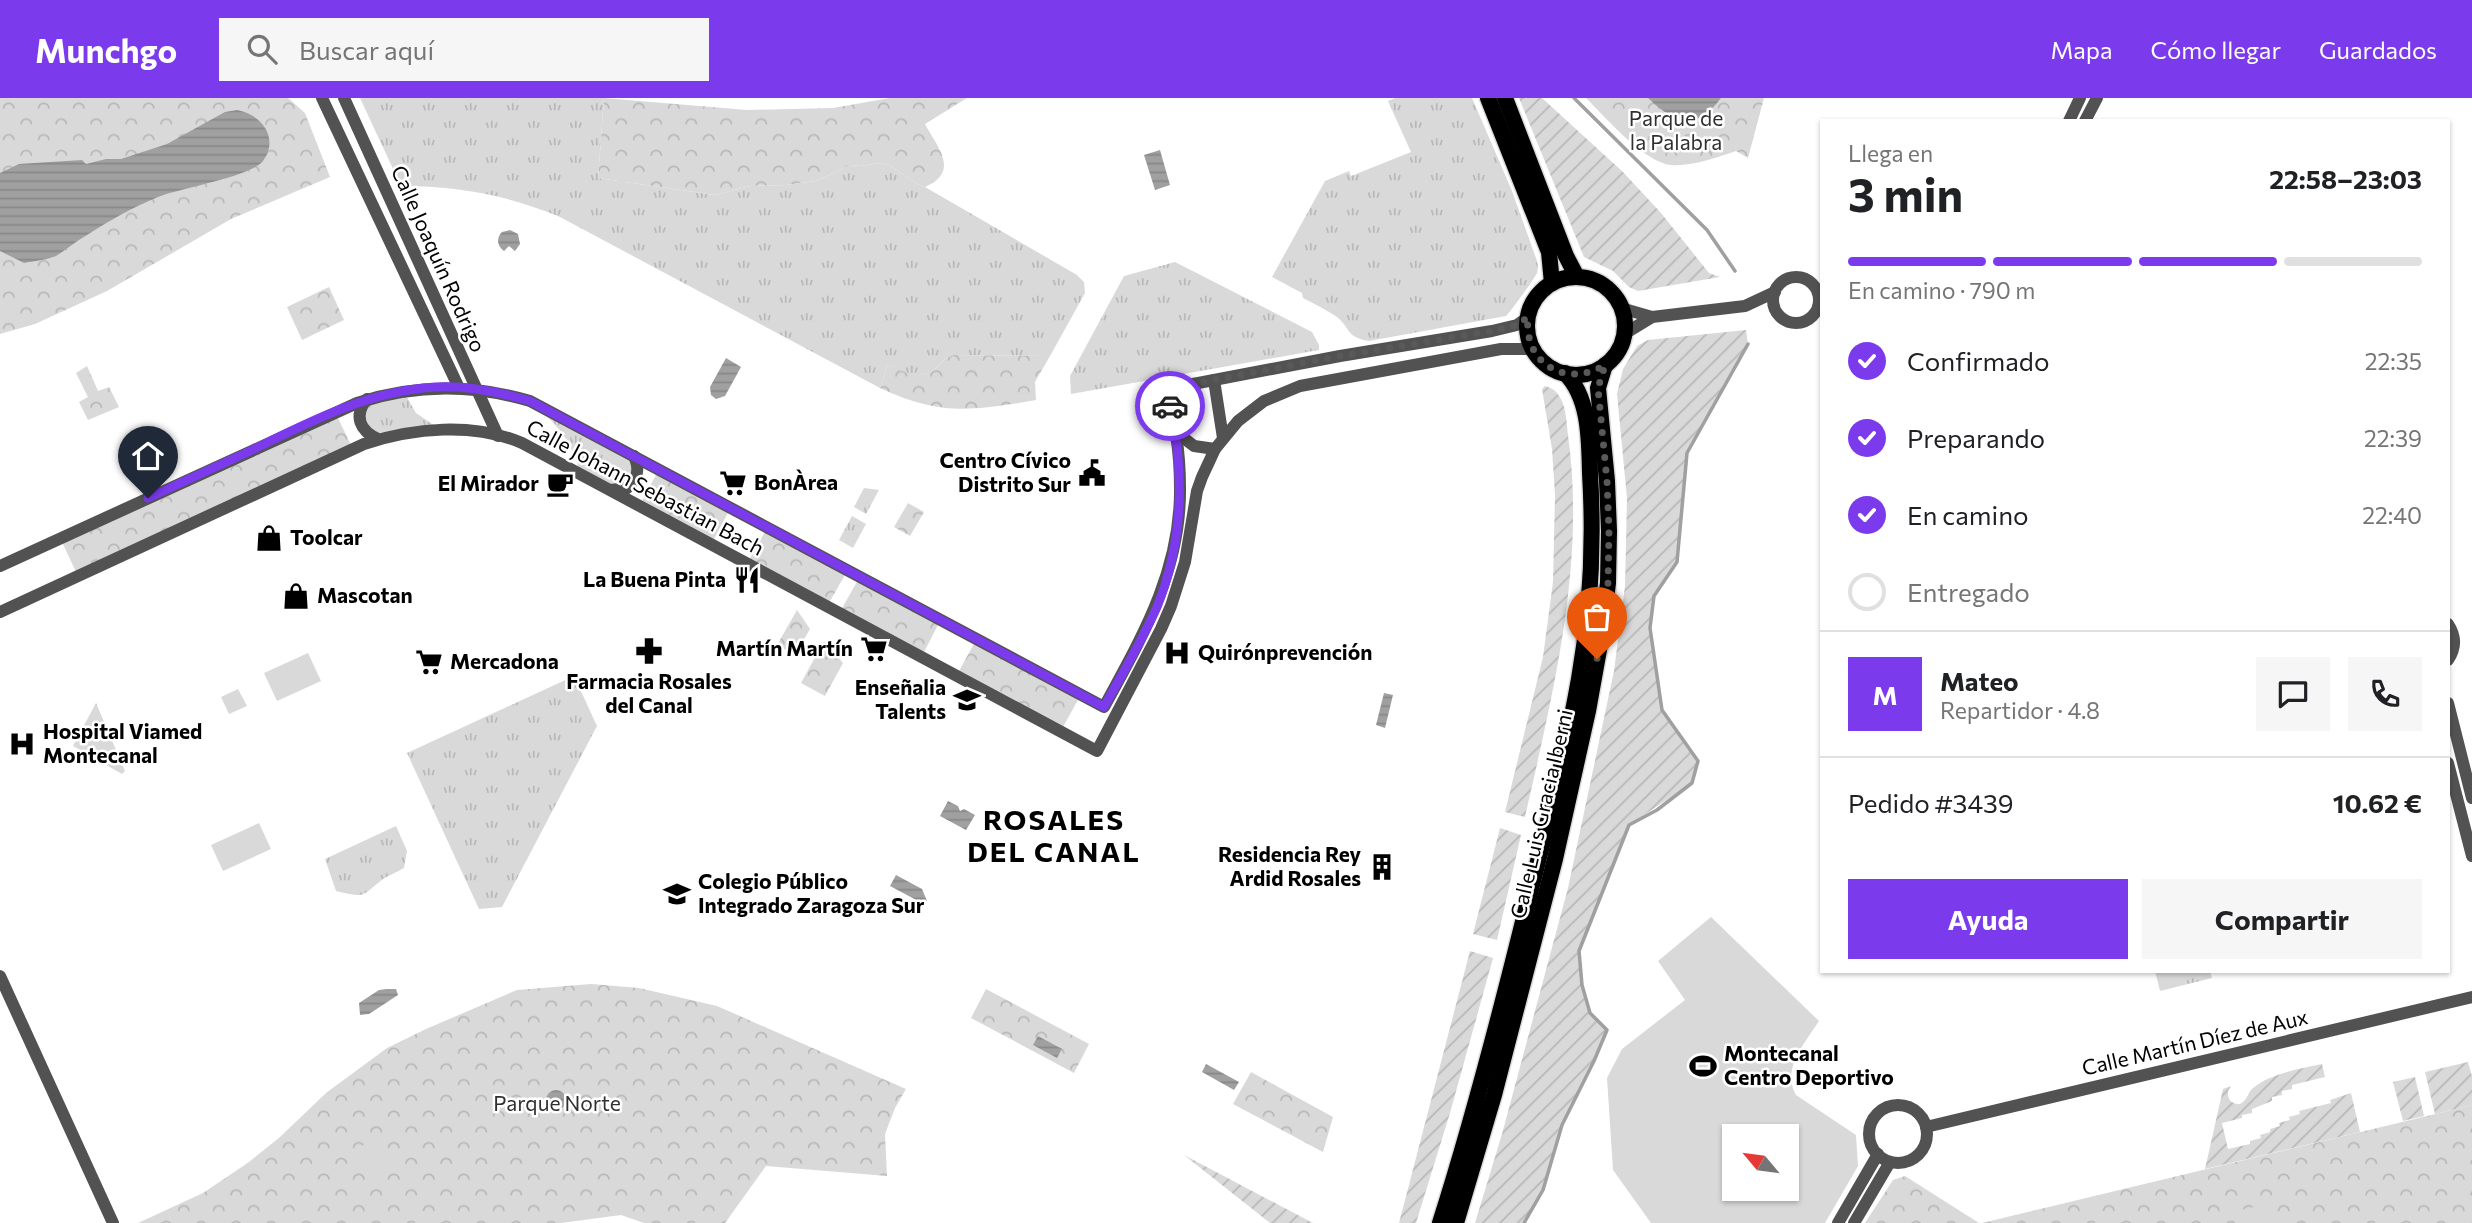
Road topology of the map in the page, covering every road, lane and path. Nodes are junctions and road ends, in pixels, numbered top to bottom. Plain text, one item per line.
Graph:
1 (322, 98) edge
2 (344, 98) edge
3 (1488, 98) edge
4 (1505, 98) edge
5 (2080, 98) edge
6 (2097, 98) edge
7 (2070, 119) edge
8 (2086, 119) edge
9 (1577, 277) junction
10 (1552, 284) junction
11 (1775, 292) junction
12 (1820, 299) edge
13 (1745, 306) junction
14 (1621, 308) junction
15 (1777, 313) junction
16 (1528, 317) junction
17 (1652, 317) junction
18 (1624, 334) junction
19 (1533, 349) junction
20 (1605, 365) junction
21 (1565, 373) junction
22 (1214, 380) junction
23 (459, 388) junction
24 (476, 389) junction
25 (367, 399) junction
26 (1176, 432) junction
27 (498, 436) junction
28 (1223, 438) junction
29 (378, 439) junction
30 (1216, 449) junction
31 (634, 456) junction
32 (611, 490) junction
33 (0, 566) edge
34 (0, 612) edge
35 (2450, 628) edge
36 (2450, 655) edge
37 (2450, 711) edge
38 (2450, 771) edge
39 (2472, 797) edge
40 (2472, 856) edge
41 (0, 975) edge
42 (2472, 996) edge
43 (1926, 1127) junction
44 (1878, 1154) junction
45 (1890, 1162) junction
46 (113, 1223) edge
47 (1440, 1223) edge
48 (1456, 1223) edge
49 (1838, 1223) edge
50 (1854, 1223) edge

1 - 23 street, Calle Joaquín Rodrigo
2 - 24 street, Calle Joaquín Rodrigo
3 - 10 main road
4 - 9 main road
5 - 7 street
6 - 8 street
9 - 10 main road
9 - 14 main road
10 - 16 main road
11 - 12 street
11 - 13 street
11 - 15 street
12 - 15 street
13 - 15 street
13 - 17 street
14 - 17 street
14 - 18 main road
16 - 19 main road
16 - 22 street
17 - 18 street
18 - 20 main road
19 - 21 main road
19 - 28 street
20 - 21 main road
20 - 48 main road, Calle Luis Gracia Iberni
21 - 47 main road, Calle Luis Gracia Iberni
22 - 26 street
22 - 28 street
23 - 24 street
23 - 25 street
24 - 27 street, Calle Joaquín Rodrigo
24 - 31 street
25 - 29 street
25 - 33 street
26 - 30 street
26 - 31 street
27 - 29 street, Calle Johann Sebastian Bach
27 - 32 street, Calle Johann Sebastian Bach
28 - 30 street
29 - 34 street, Calle Johann Sebastian Bach
30 - 32 street, Calle Johann Sebastian Bach
31 - 32 street
35 - 36 street
37 - 39 street
38 - 40 street
41 - 46 street
42 - 43 street, Calle Martín Díez de Aux
43 - 44 street
43 - 45 street
44 - 45 street
44 - 49 street
45 - 50 street

